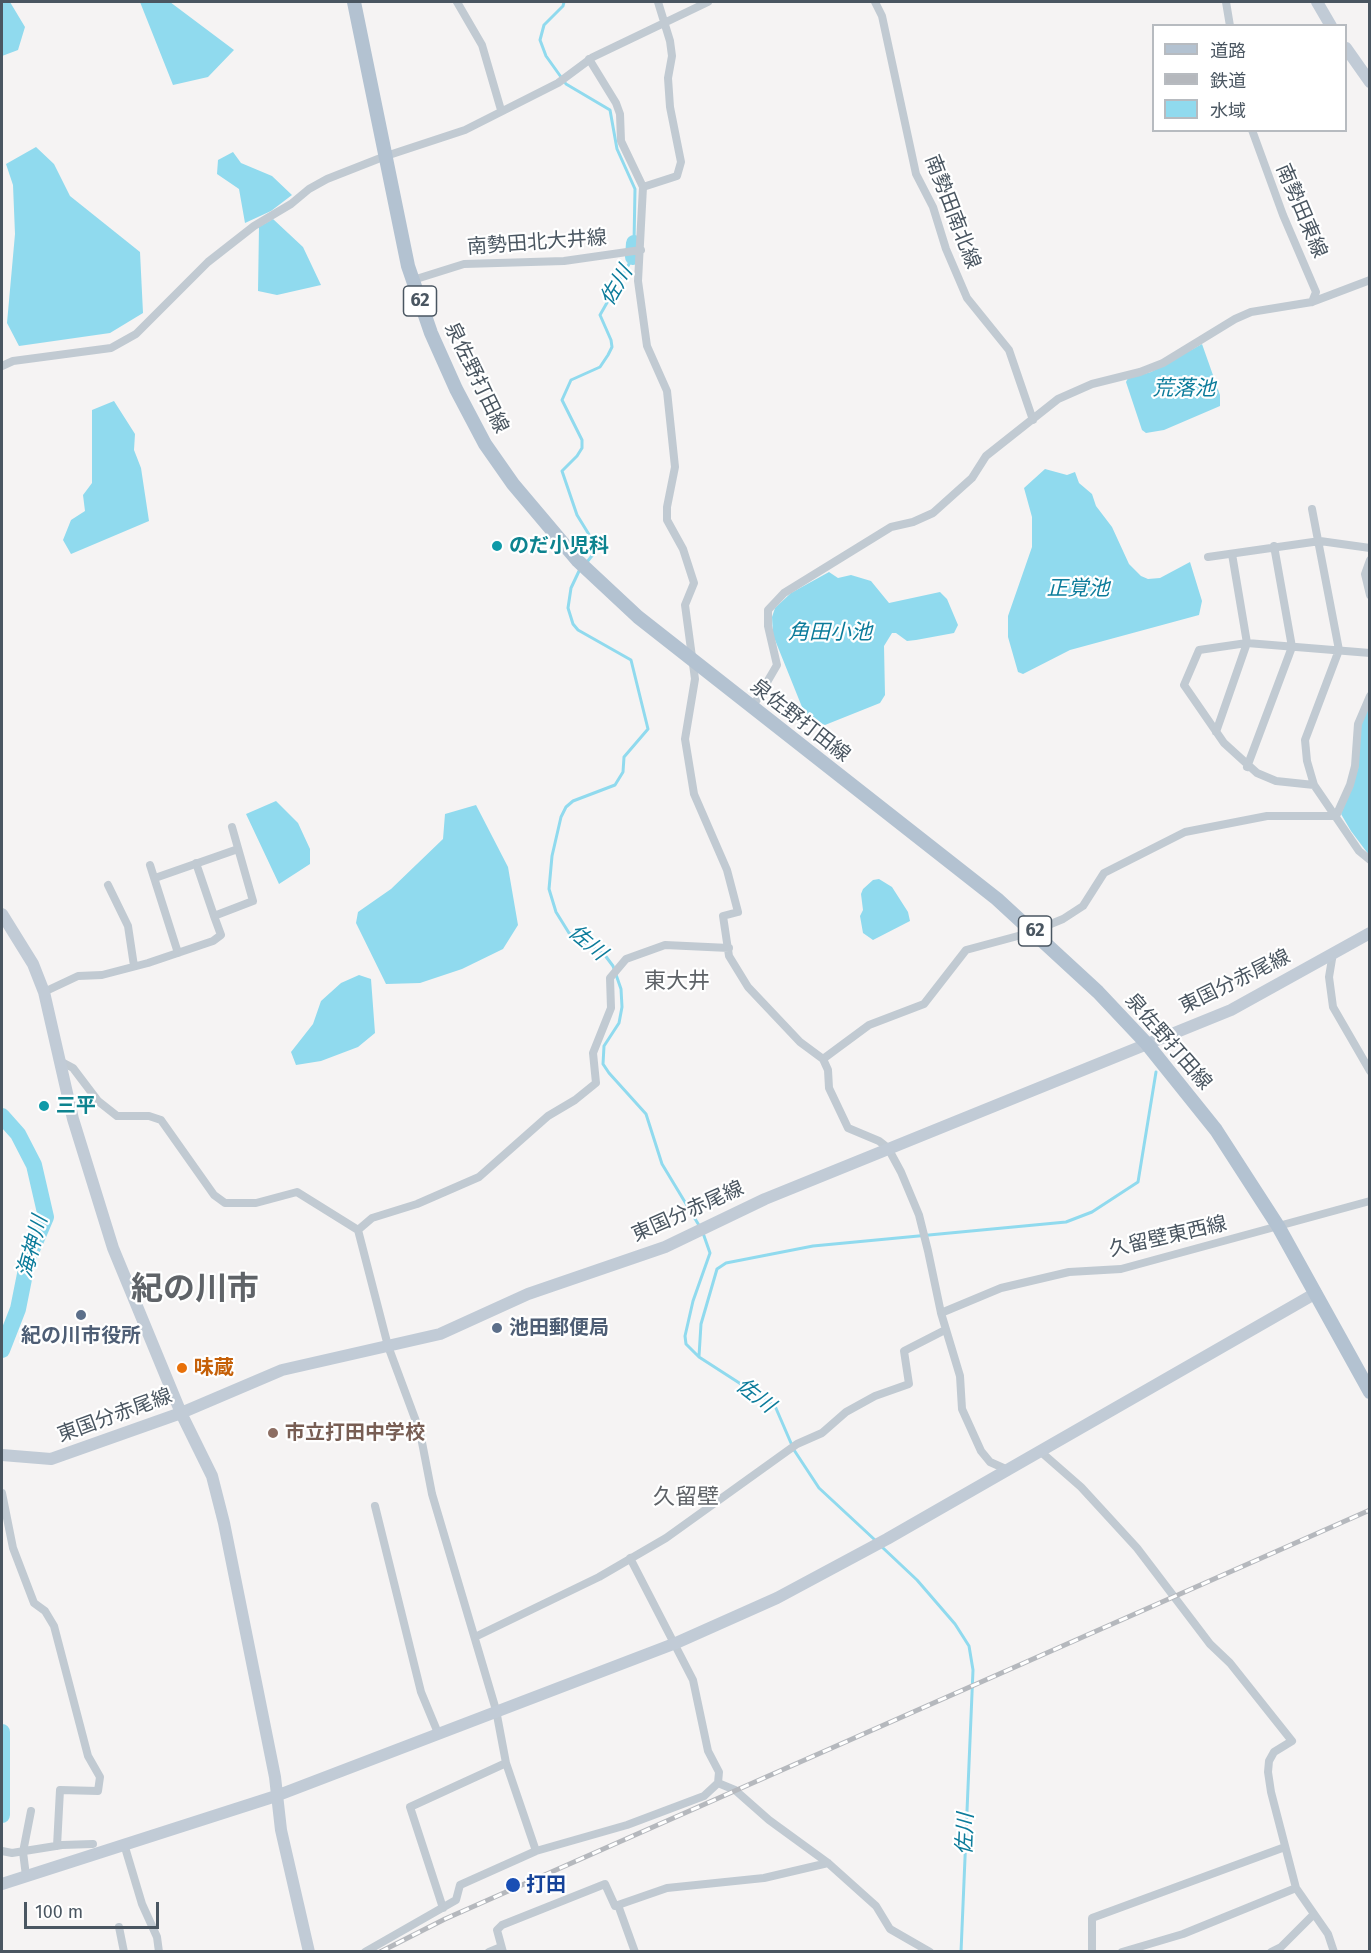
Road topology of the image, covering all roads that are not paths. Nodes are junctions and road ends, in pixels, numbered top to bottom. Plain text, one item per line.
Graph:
1 (354, 2) edge
2 (457, 2) edge
3 (658, 2) edge
4 (708, 2) edge
5 (875, 2) edge
6 (1226, 2) edge
7 (1317, 2) edge
8 (663, 23) junction
9 (1230, 24) edge
10 (1329, 24) edge
11 (1347, 49) edge
12 (588, 59) junction
13 (1370, 82) edge
14 (501, 110) junction
15 (1253, 132) edge
16 (386, 158) junction
17 (643, 187) junction
18 (636, 251) junction
19 (413, 280) junction
20 (1370, 280) edge
21 (1312, 303) junction
22 (2, 366) edge
23 (1033, 420) junction
24 (1312, 509) dead end
25 (1320, 541) junction
26 (1274, 546) junction
27 (1370, 548) edge
28 (1232, 554) junction
29 (1208, 558) dead end
30 (1370, 560) edge
31 (1370, 595) edge
32 (1247, 643) junction
33 (1292, 647) junction
34 (1339, 650) junction
35 (1370, 653) edge
36 (692, 660) junction
37 (1370, 696) edge
38 (752, 708) junction
39 (1216, 732) junction
40 (1247, 767) junction
41 (1314, 785) junction
42 (1336, 816) junction
43 (232, 827) dead end
44 (238, 849) junction
45 (1370, 860) edge
46 (196, 863) junction
47 (150, 865) dead end
48 (154, 878) junction
49 (108, 885) dead end
50 (2, 914) edge
51 (214, 916) junction
52 (1035, 931) junction
53 (1370, 933) edge
54 (729, 948) junction
55 (178, 953) junction
56 (1333, 953) junction
57 (134, 966) junction
58 (44, 992) junction
59 (1147, 1044) junction
60 (823, 1059) junction
61 (58, 1060) junction
62 (1370, 1071) edge
63 (888, 1148) junction
64 (1370, 1201) edge
65 (1278, 1226) junction
66 (358, 1230) junction
67 (1316, 1293) junction
68 (941, 1313) junction
69 (945, 1330) junction
70 (388, 1346) junction
71 (1370, 1392) edge
72 (181, 1413) junction
73 (1041, 1452) junction
74 (2, 1455) edge
75 (1008, 1470) junction
76 (2, 1493) edge
77 (375, 1506) dead end
78 (630, 1558) junction
79 (475, 1637) junction
80 (676, 1642) junction
81 (496, 1710) junction
82 (438, 1733) junction
83 (506, 1763) junction
84 (718, 1783) junction
85 (276, 1796) junction
86 (31, 1811) dead end
87 (124, 1844) junction
88 (93, 1845) dead end
89 (57, 1846) junction
90 (1285, 1847) junction
91 (2, 1851) edge
92 (536, 1851) junction
93 (23, 1852) junction
94 (828, 1863) junction
95 (26, 1876) junction
96 (2, 1884) edge
97 (1296, 1888) junction
98 (618, 1905) junction
99 (443, 1908) junction
100 (1313, 1915) junction
101 (119, 1927) dead end
102 (502, 1949) edge
103 (124, 1952) edge
104 (159, 1952) edge
105 (309, 1952) edge
106 (365, 1952) edge
107 (489, 1952) edge
108 (635, 1952) edge
109 (930, 1952) edge
110 (1092, 1952) edge
111 (1122, 1952) edge
112 (1271, 1952) edge
113 (1334, 1952) edge

1 - 16 main road, 泉佐野打田線 / 62
2 - 14 street
3 - 8 street
4 - 8 street
5 - 23 street, 南勢田南北線
6 - 9 street
7 - 10 street
8 - 12 street
8 - 17 street
11 - 13 street
12 - 14 street
12 - 17 street
14 - 16 street
15 - 21 street, 南勢田東線
16 - 19 main road, 泉佐野打田線 / 62
16 - 22 street
17 - 18 street
18 - 19 street, 南勢田北大井線
18 - 36 street
19 - 36 main road, 泉佐野打田線 / 62
20 - 21 street
21 - 23 street
23 - 38 street
24 - 25 street
25 - 26 street
25 - 27 street
25 - 34 street
26 - 28 street
26 - 33 street
28 - 29 street
28 - 32 street
30 - 31 street
32 - 33 street
32 - 39 street
32 - 39 street
33 - 34 street
33 - 40 street
34 - 35 street
34 - 41 street
36 - 38 main road, 泉佐野打田線 / 62
36 - 54 street
37 - 42 street
38 - 52 main road, 泉佐野打田線 / 62
39 - 40 street
40 - 41 street
41 - 42 street
42 - 45 street
42 - 52 street
43 - 44 street
44 - 46 street
44 - 51 street
46 - 48 street
46 - 51 street
47 - 48 street
48 - 55 street
49 - 57 street
50 - 58 street
51 - 55 street
52 - 59 main road, 泉佐野打田線 / 62
52 - 60 street
53 - 56 street, 東国分赤尾線
54 - 60 street
54 - 66 street
55 - 57 street
56 - 59 street, 東国分赤尾線
56 - 62 street
57 - 58 street
58 - 61 street
59 - 63 street, 東国分赤尾線
59 - 65 main road, 泉佐野打田線 / 62
60 - 63 street
61 - 66 street
61 - 72 street
63 - 68 street
63 - 70 street, 東国分赤尾線
64 - 65 street, 久留壁東西線
65 - 67 main road, 泉佐野打田線 / 62
65 - 68 street, 久留壁東西線
66 - 70 street
67 - 71 main road, 泉佐野打田線 / 62
67 - 73 street
68 - 69 street
69 - 75 street
69 - 78 street
70 - 72 street, 東国分赤尾線
70 - 79 street
72 - 74 street, 東国分赤尾線
72 - 85 street
73 - 75 street
73 - 90 street
75 - 80 street
76 - 89 street
77 - 82 street
78 - 79 street
78 - 80 street
79 - 81 street
80 - 81 street
80 - 84 street
81 - 82 street
81 - 83 street
82 - 85 street
83 - 92 street
83 - 99 street
84 - 92 street
84 - 94 street
85 - 87 street
85 - 105 street
86 - 93 street
87 - 95 street
87 - 104 street
88 - 89 street
89 - 93 street
90 - 97 street
90 - 110 street
91 - 93 street
92 - 99 street
93 - 95 street
94 - 98 street
94 - 109 street
95 - 96 street
97 - 100 street
97 - 111 street
98 - 102 street
98 - 108 street
99 - 106 street
100 - 112 street
100 - 113 street
101 - 103 street
102 - 107 street

